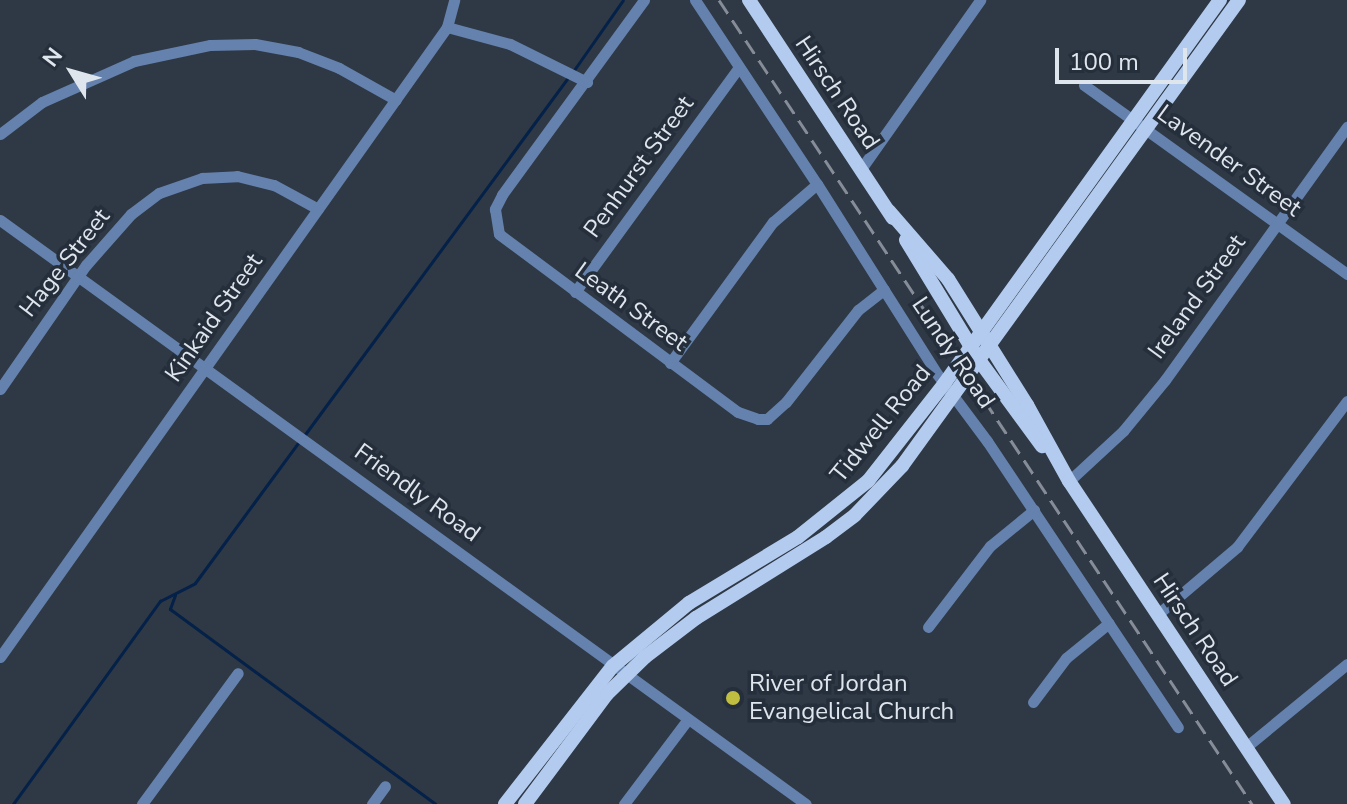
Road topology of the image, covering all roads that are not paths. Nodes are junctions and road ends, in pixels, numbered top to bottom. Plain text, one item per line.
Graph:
1 (454, 0) edge
2 (644, 0) edge
3 (695, 0) edge
4 (749, 0) edge
5 (980, 0) edge
6 (1220, 0) edge
7 (1239, 0) edge
8 (447, 27) junction
9 (739, 67) junction
10 (583, 80) junction
11 (1084, 85) dead end
12 (396, 100) junction
13 (1133, 119) junction
14 (1347, 127) edge
15 (1147, 128) junction
16 (0, 134) edge
17 (861, 169) junction
18 (817, 184) junction
19 (318, 209) junction
20 (1069, 209) junction
21 (889, 211) junction
22 (1082, 217) junction
23 (0, 220) edge
24 (1277, 224) junction
25 (1347, 274) edge
26 (78, 277) junction
27 (884, 290) junction
28 (575, 292) junction
29 (981, 332) junction
30 (989, 345) junction
31 (970, 346) junction
32 (979, 360) junction
33 (670, 363) junction
34 (206, 367) junction
35 (944, 384) junction
36 (0, 389) edge
37 (954, 397) junction
38 (1347, 401) edge
39 (1069, 481) junction
40 (854, 505) junction
41 (1034, 510) junction
42 (739, 582) junction
43 (1158, 614) junction
44 (1109, 623) junction
45 (928, 627) dead end
46 (0, 657) edge
47 (1347, 664) edge
48 (613, 666) junction
49 (238, 673) dead end
50 (626, 676) junction
51 (1033, 702) dead end
52 (688, 719) junction
53 (1178, 727) dead end
54 (1246, 747) junction
55 (530, 785) junction
56 (385, 786) dead end
57 (142, 804) edge
58 (372, 804) edge
59 (505, 804) edge
60 (525, 804) edge
61 (624, 804) edge
62 (806, 804) edge
63 (1284, 804) edge

1 - 8 street, Kinkaid Street
2 - 10 street
3 - 9 street, Lundy Road
4 - 17 main road, Hirsch Road
5 - 17 street
6 - 13 main road, Tidwell Road
7 - 15 main road, Tidwell Road
8 - 10 street
8 - 12 street, Kinkaid Street
9 - 18 street, Lundy Road
9 - 28 street, Penhurst Street
10 - 28 street, Leath Street
11 - 13 street, Lavender Street
12 - 16 street
12 - 19 street, Kinkaid Street
13 - 15 street, Lavender Street
13 - 20 main road, Tidwell Road
14 - 24 street, Ireland Street
15 - 22 main road, Tidwell Road
15 - 24 street, Lavender Street
17 - 21 main road, Hirsch Road
18 - 27 street, Lundy Road
18 - 33 street
19 - 26 street, Hage Street
19 - 34 street, Kinkaid Street
20 - 22 main road
20 - 29 main road, Tidwell Road
21 - 29 main road, Hirsch Road
21 - 31 main road, Hirsch Road
22 - 30 main road, Tidwell Road
23 - 26 street, Friendly Road
24 - 25 street, Lavender Street
24 - 39 street, Ireland Street
26 - 34 street, Friendly Road
26 - 36 street, Hage Street
27 - 33 street, Leath Street
27 - 35 street, Lundy Road
28 - 33 street, Leath Street
29 - 30 main road, Hirsch Road
29 - 31 main road, Tidwell Road
30 - 32 main road, Tidwell Road
30 - 39 main road, Hirsch Road
31 - 32 main road, Hirsch Road
31 - 35 main road, Tidwell Road
32 - 37 main road, Tidwell Road
32 - 39 main road, Hirsch Road
34 - 46 street, Kinkaid Street
34 - 48 street, Friendly Road
35 - 37 street, Lundy Road
35 - 40 main road, Tidwell Road
37 - 40 main road, Tidwell Road
37 - 41 street, Lundy Road
38 - 43 street
39 - 43 main road, Hirsch Road
40 - 42 main road, Tidwell Road
41 - 44 street, Lundy Road
41 - 45 street
42 - 48 main road, Tidwell Road
42 - 50 main road, Tidwell Road
43 - 54 main road, Hirsch Road
44 - 51 street
44 - 53 street, Lundy Road
47 - 54 street
48 - 50 street, Friendly Road
48 - 55 main road, Tidwell Road
49 - 57 street
50 - 52 street, Friendly Road
50 - 55 main road, Tidwell Road
52 - 61 street
52 - 62 street, Friendly Road
54 - 63 main road, Hirsch Road
55 - 59 main road, Tidwell Road
55 - 60 main road, Tidwell Road
56 - 58 street

